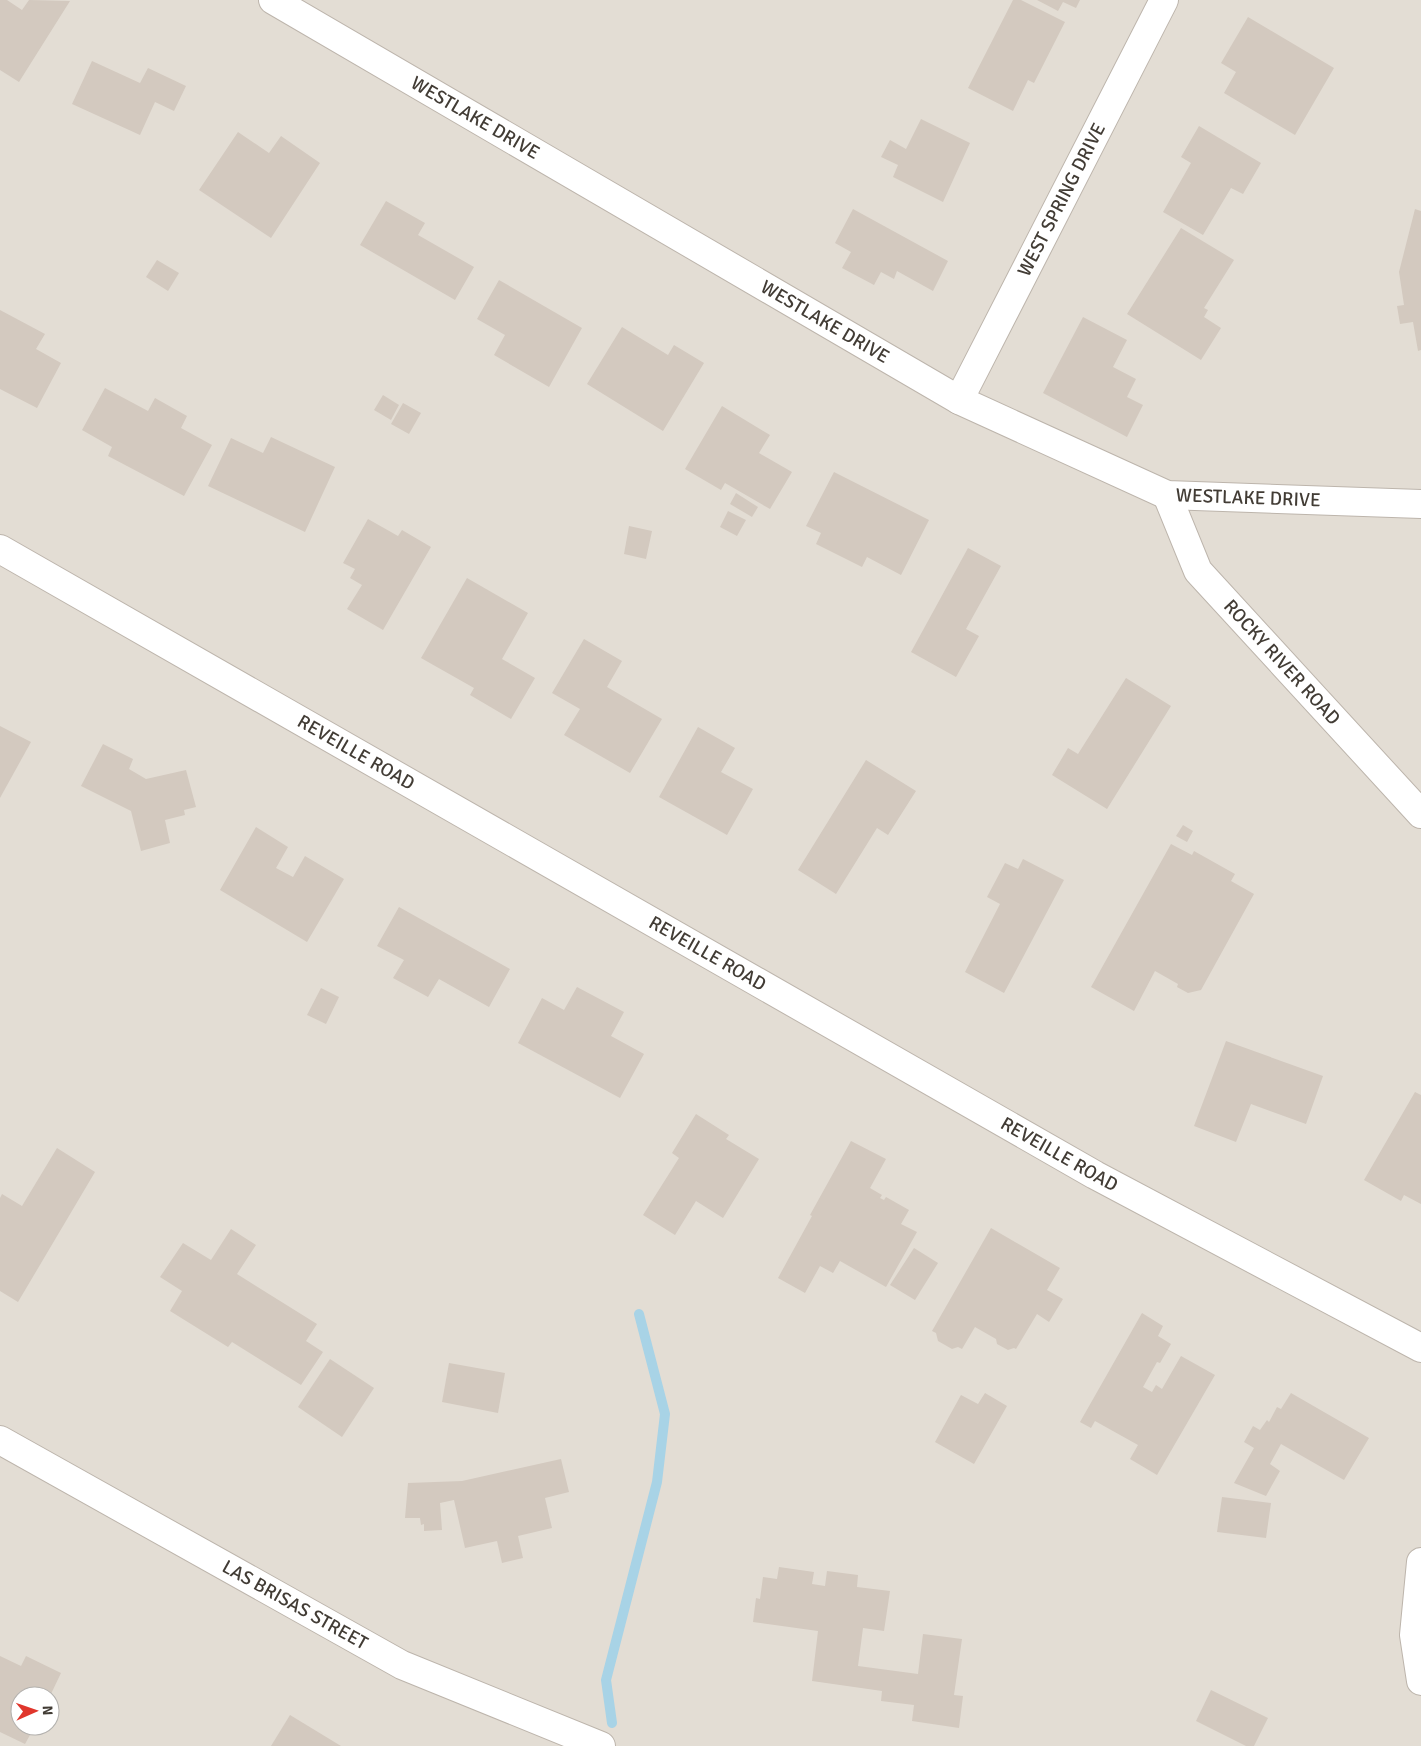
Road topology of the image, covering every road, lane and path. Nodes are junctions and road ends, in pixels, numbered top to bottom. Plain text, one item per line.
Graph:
1 (274, 0) edge
2 (1164, 0) edge
3 (959, 400) junction
4 (1167, 495) junction
5 (1421, 504) edge
6 (0, 549) edge
7 (1421, 814) edge
8 (1421, 1348) edge
9 (0, 1440) edge
10 (1421, 1562) edge
11 (1421, 1681) edge
12 (601, 1746) edge

1 - 3 street, WESTLAKE DRIVE
2 - 3 street, WEST SPRING DRIVE
3 - 4 street, WESTLAKE DRIVE
4 - 5 street, WESTLAKE DRIVE
4 - 7 street, ROCKY RIVER ROAD
6 - 8 street, REVEILLE ROAD
9 - 12 street, LAS BRISAS STREET
10 - 11 street

